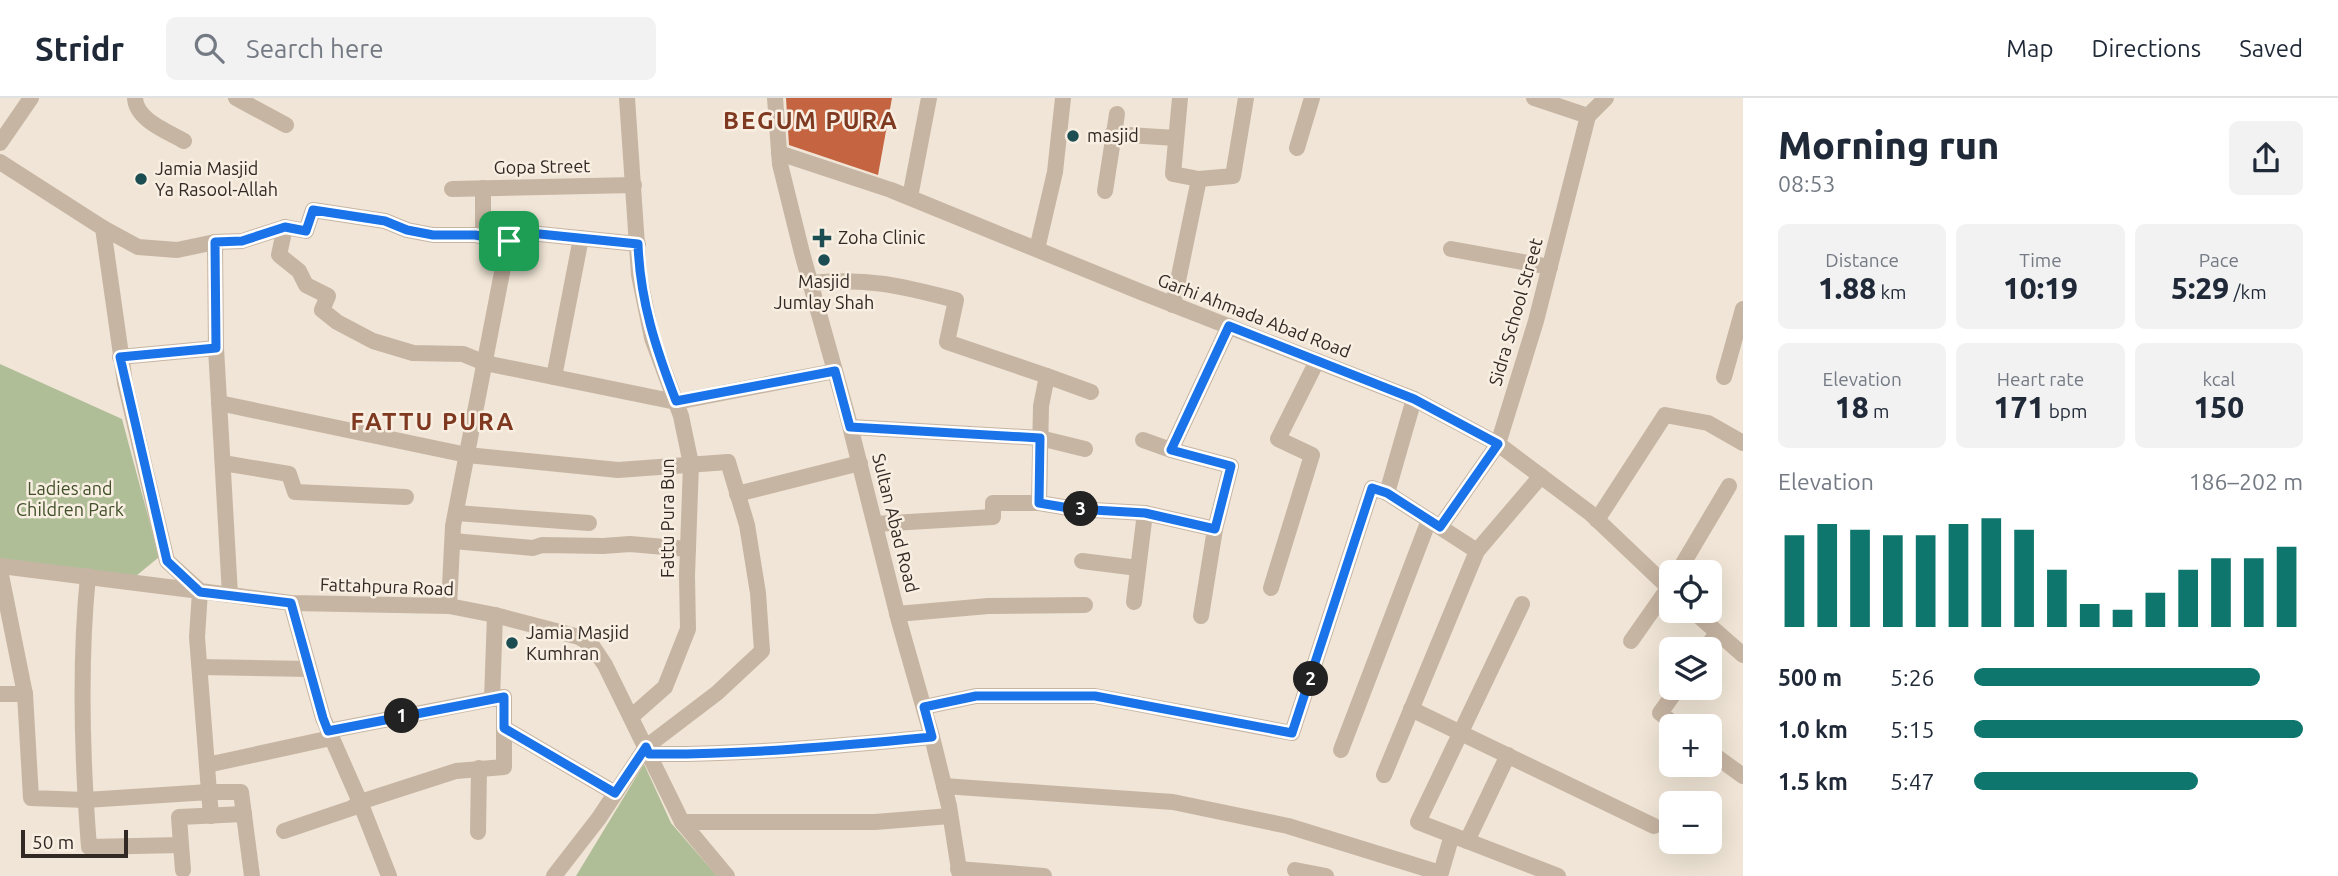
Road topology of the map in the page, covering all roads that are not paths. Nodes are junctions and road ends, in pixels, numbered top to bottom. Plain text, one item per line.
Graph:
1 (31, 98) edge
2 (135, 98) edge
3 (236, 98) edge
4 (627, 98) edge
5 (775, 98) edge
6 (929, 98) edge
7 (1063, 98) edge
8 (1180, 98) edge
9 (1246, 98) edge
10 (1312, 98) edge
11 (1534, 98) edge
12 (1606, 98) edge
13 (1117, 114) dead end
14 (1588, 116) junction
15 (286, 125) dead end
16 (1112, 134) junction
17 (1176, 138) junction
18 (184, 141) dead end
19 (0, 143) edge
20 (1297, 148) dead end
21 (779, 153) junction
22 (0, 162) edge
23 (1199, 179) junction
24 (634, 184) junction
25 (483, 188) junction
26 (452, 189) dead end
27 (1105, 191) dead end
28 (910, 197) junction
29 (285, 227) junction
30 (103, 228) junction
31 (483, 237) junction
32 (581, 239) junction
33 (509, 241) junction
34 (215, 242) junction
35 (638, 244) junction
36 (1037, 249) junction
37 (1451, 249) dead end
38 (1550, 267) junction
39 (810, 283) junction
40 (1173, 304) junction
41 (1743, 309) edge
42 (1229, 326) junction
43 (216, 348) junction
44 (120, 357) junction
45 (1317, 361) junction
46 (485, 363) junction
47 (835, 371) junction
48 (1047, 376) junction
49 (554, 377) junction
50 (1724, 377) dead end
51 (1091, 391) dead end
52 (1414, 399) junction
53 (676, 401) junction
54 (219, 403) junction
55 (850, 427) junction
56 (1040, 438) junction
57 (1143, 440) dead end
58 (1743, 443) edge
59 (1498, 444) junction
60 (1086, 449) dead end
61 (1171, 450) junction
62 (467, 455) junction
63 (223, 463) junction
64 (860, 463) junction
65 (691, 464) junction
66 (1541, 476) junction
67 (1729, 486) dead end
68 (1387, 493) junction
69 (737, 494) junction
70 (406, 497) dead end
71 (1039, 503) junction
72 (456, 513) junction
73 (1145, 513) junction
74 (1597, 520) junction
75 (589, 523) dead end
76 (1434, 523) junction
77 (875, 524) junction
78 (1215, 529) junction
79 (453, 541) junction
80 (688, 549) junction
81 (1477, 551) junction
82 (1685, 560) edge
83 (167, 561) junction
84 (1082, 561) dead end
85 (0, 568) edge
86 (1138, 568) junction
87 (88, 576) junction
88 (1659, 578) edge
89 (145, 584) junction
90 (1271, 588) dead end
91 (200, 592) junction
92 (230, 595) junction
93 (1134, 602) dead end
94 (291, 603) junction
95 (1659, 603) edge
96 (1522, 604) dead end
97 (449, 606) junction
98 (1086, 606) dead end
99 (897, 614) junction
100 (495, 615) junction
101 (1201, 616) dead end
102 (1706, 623) edge
103 (1717, 633) junction
104 (1714, 637) edge
105 (1630, 641) dead end
106 (1741, 650) edge
107 (200, 667) junction
108 (309, 669) junction
109 (0, 694) edge
110 (25, 694) junction
111 (492, 699) junction
112 (1669, 700) edge
113 (924, 707) junction
114 (1411, 709) junction
115 (1661, 714) edge
116 (631, 717) junction
117 (504, 728) junction
118 (1460, 732) junction
119 (330, 734) junction
120 (932, 737) junction
121 (1341, 750) dead end
122 (648, 751) junction
123 (1507, 755) junction
124 (1722, 761) edge
125 (207, 765) junction
126 (479, 768) junction
127 (1384, 775) dead end
128 (1743, 776) edge
129 (944, 786) junction
130 (209, 792) junction
131 (615, 793) junction
132 (86, 800) junction
133 (360, 802) junction
134 (244, 814) junction
135 (211, 816) junction
136 (950, 816) junction
137 (682, 822) junction
138 (1654, 826) dead end
139 (284, 831) dead end
140 (478, 832) dead end
141 (1460, 838) junction
142 (181, 845) junction
143 (183, 870) dead end
144 (1295, 870) dead end
145 (959, 873) edge
146 (1440, 874) edge
147 (252, 876) edge
148 (389, 876) edge
149 (554, 876) edge
150 (727, 876) edge
151 (1044, 876) edge
152 (1326, 876) edge
153 (1558, 876) edge

1 - 19 street
2 - 18 street
3 - 15 street
4 - 24 street, Fattu Pura Bun
5 - 21 street, Sultan Abad Road
6 - 28 street
7 - 36 street
8 - 17 street
9 - 23 street
10 - 20 street
11 - 14 street
12 - 14 street
13 - 16 street
14 - 38 street, Sidra School Street
16 - 17 street
16 - 27 street
17 - 23 street
21 - 28 street, Garhi Ahmada Abad Road
21 - 39 street, Sultan Abad Road
22 - 30 street
23 - 40 street
24 - 25 street, Gopa Street
24 - 35 street, Fattu Pura Bun
25 - 26 street, Gopa Street
25 - 31 street
28 - 36 street, Garhi Ahmada Abad Road
29 - 31 street
29 - 34 street
29 - 46 street
30 - 34 street
30 - 44 street
31 - 33 street
32 - 33 street
32 - 35 street
32 - 49 street
33 - 46 street
34 - 43 street
35 - 53 street, Fattu Pura Bun
36 - 40 street, Garhi Ahmada Abad Road
37 - 38 street
38 - 59 street, Sidra School Street
39 - 47 street, Sultan Abad Road
39 - 48 street
40 - 42 street, Garhi Ahmada Abad Road
41 - 50 street
42 - 45 street, Garhi Ahmada Abad Road
42 - 61 street
43 - 44 street
43 - 54 street
44 - 83 street
45 - 52 street, Garhi Ahmada Abad Road
45 - 90 street
46 - 49 street
46 - 62 street
47 - 53 street
47 - 55 street, Sultan Abad Road
48 - 51 street
48 - 56 street
49 - 53 street
52 - 59 street, Garhi Ahmada Abad Road
52 - 68 street
53 - 65 street, Fattu Pura Bun
54 - 62 street
54 - 63 street
55 - 56 street
55 - 64 street, Sultan Abad Road
56 - 60 street
56 - 71 street
57 - 61 street
58 - 74 street
59 - 66 street, Garhi Ahmada Abad Road
59 - 76 street, Sidra School Street
61 - 78 street
62 - 65 street
62 - 72 street
63 - 70 street
63 - 92 street
64 - 69 street
64 - 77 street, Sultan Abad Road
65 - 69 street
65 - 80 street, Fattu Pura Bun
66 - 74 street, Garhi Ahmada Abad Road
66 - 81 street
67 - 82 street
68 - 76 street
68 - 113 street
69 - 122 street
71 - 73 street
71 - 77 street
72 - 75 street
72 - 79 street
73 - 78 street
73 - 86 street
74 - 88 street, Garhi Ahmada Abad Road
76 - 81 street
76 - 121 street, Sidra School Street
77 - 99 street, Sultan Abad Road
78 - 101 street
79 - 80 street
79 - 97 street
80 - 116 street, Fattu Pura Bun
81 - 114 street
83 - 89 street
83 - 91 street
84 - 86 street
85 - 87 street, Fattahpura Road
85 - 110 street
86 - 93 street
87 - 89 street, Fattahpura Road
87 - 132 street
89 - 91 street, Fattahpura Road
91 - 92 street, Fattahpura Road
91 - 107 street
92 - 94 street, Fattahpura Road
94 - 97 street, Fattahpura Road
94 - 108 street
95 - 105 street
96 - 118 street
97 - 100 street, Fattahpura Road
98 - 99 street
99 - 113 street, Sultan Abad Road
100 - 111 street
100 - 116 street, Fattahpura Road
102 - 103 street
103 - 104 street
103 - 106 street
107 - 108 street
107 - 125 street
108 - 119 street
109 - 110 street
110 - 132 street
111 - 117 street
111 - 119 street
112 - 115 street
113 - 120 street, Sultan Abad Road
114 - 118 street
114 - 127 street
116 - 122 street, Fattahpura Road
117 - 126 street
117 - 131 street
118 - 123 street
118 - 141 street
119 - 125 street
119 - 133 street
120 - 122 street
120 - 129 street, Sultan Abad Road
122 - 131 street
122 - 137 street, Fattahpura Road
123 - 138 street
123 - 141 street
124 - 128 street
125 - 130 street
126 - 133 street
126 - 140 street
129 - 136 street, Sultan Abad Road
129 - 146 street
130 - 132 street
130 - 134 street
130 - 135 street
131 - 149 street
132 - 142 street
133 - 139 street
133 - 148 street
134 - 135 street
134 - 147 street
135 - 142 street
136 - 137 street
136 - 145 street, Sultan Abad Road
137 - 150 street, Fattahpura Road
141 - 146 street
141 - 153 street
142 - 143 street
144 - 152 street
145 - 151 street

